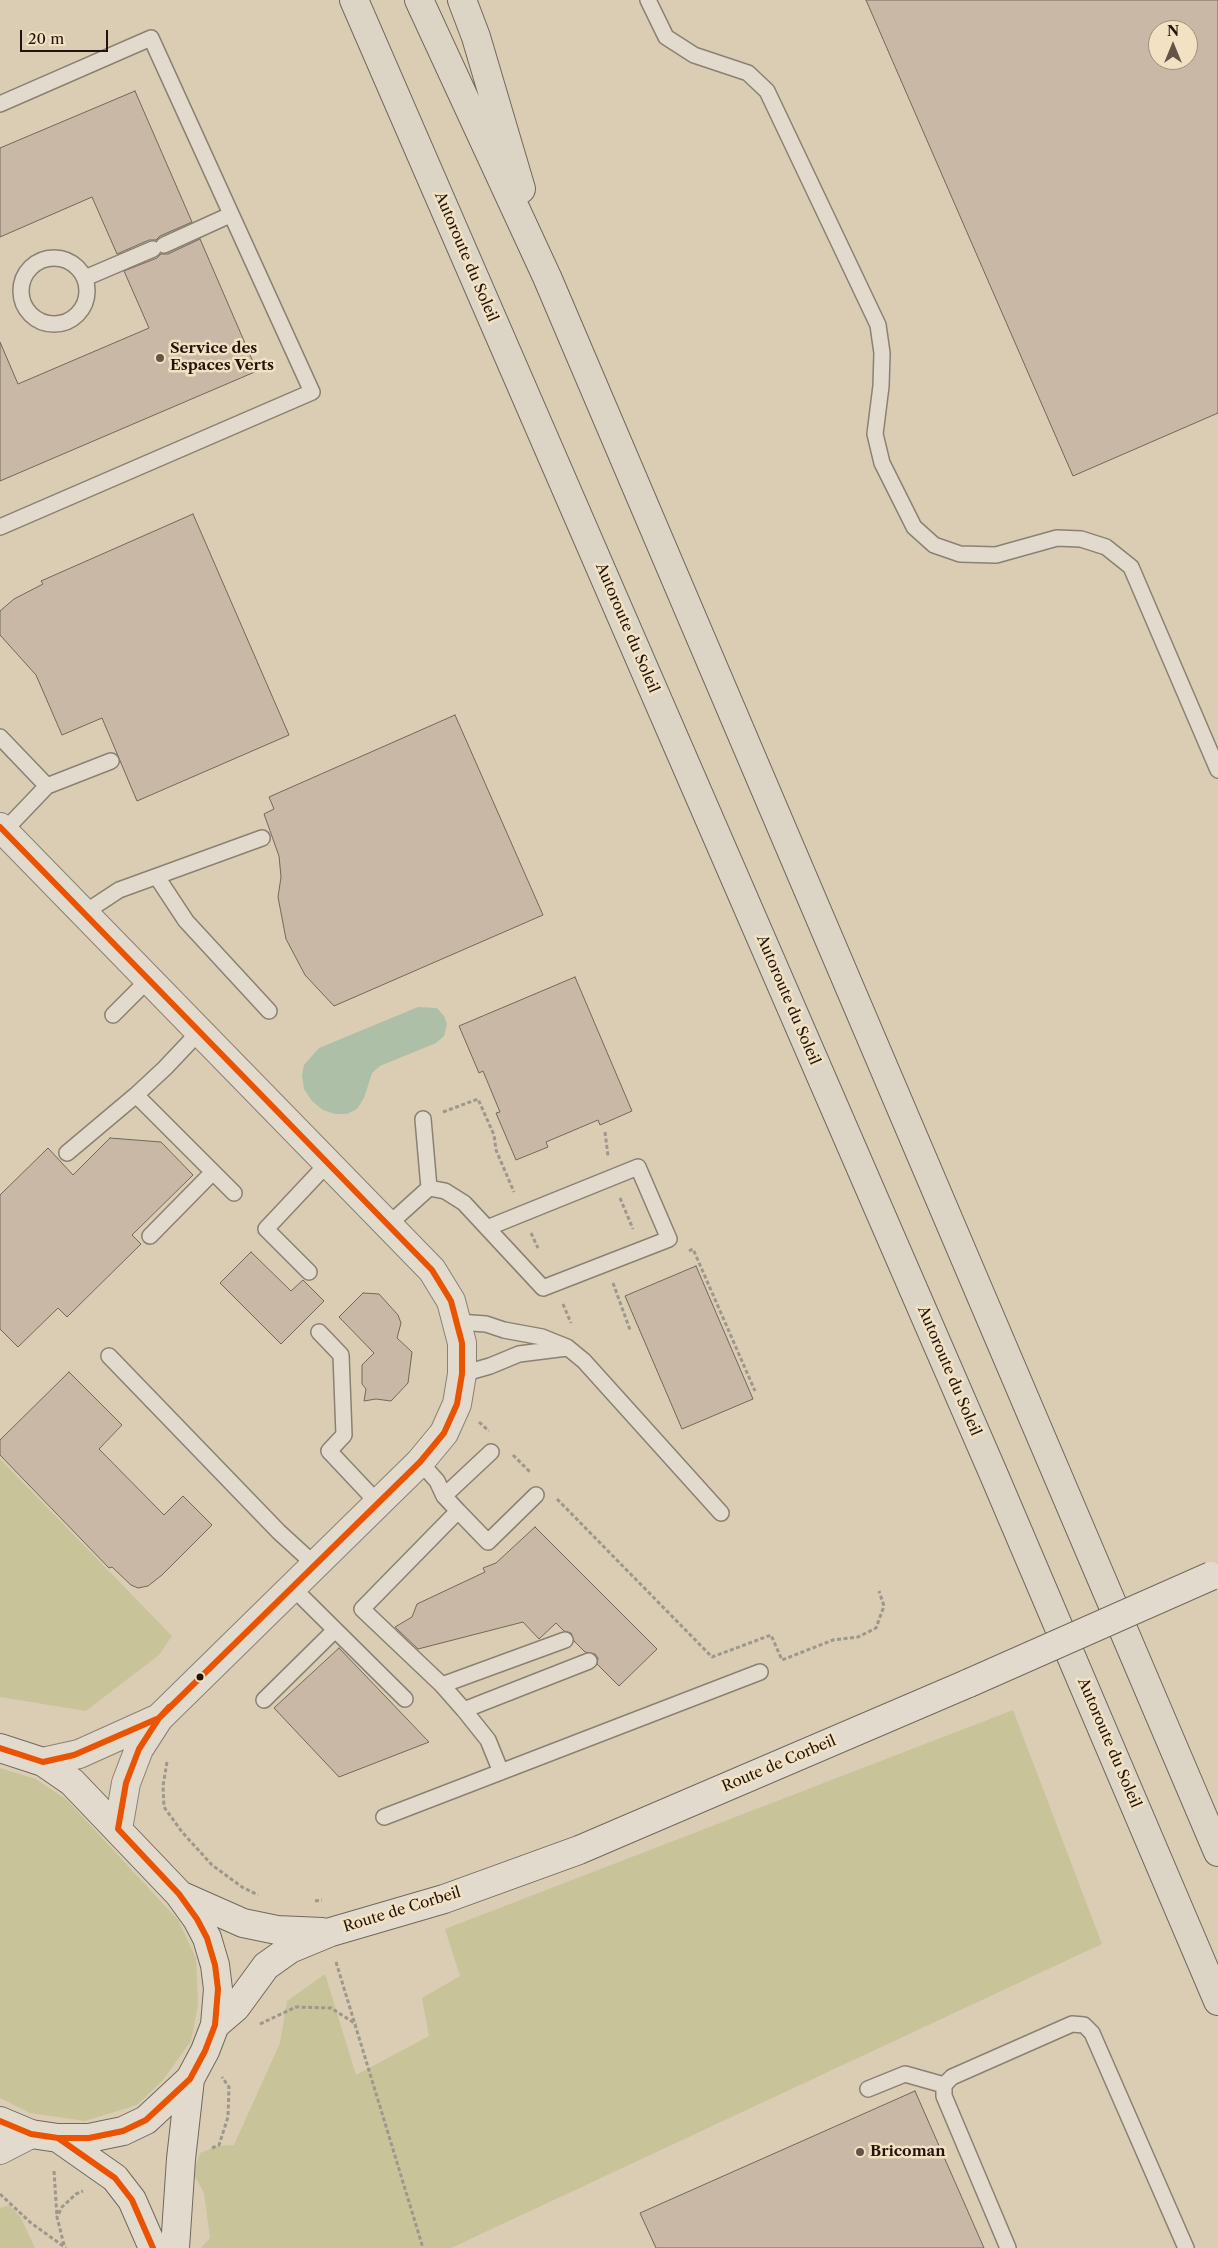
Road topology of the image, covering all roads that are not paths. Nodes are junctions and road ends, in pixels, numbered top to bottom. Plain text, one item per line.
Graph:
1 (354, 0) edge
2 (420, 0) edge
3 (462, 0) edge
4 (648, 0) edge
5 (0, 104) edge
6 (230, 215) junction
7 (547, 277) junction
8 (86, 278) junction
9 (0, 527) edge
10 (0, 737) edge
11 (111, 761) dead end
12 (1218, 770) edge
13 (47, 786) junction
14 (2, 829) edge
15 (262, 838) dead end
16 (157, 876) junction
17 (84, 913) junction
18 (149, 980) junction
19 (269, 1011) dead end
20 (113, 1015) dead end
21 (200, 1031) junction
22 (136, 1095) junction
23 (423, 1119) dead end
24 (67, 1153) dead end
25 (328, 1163) junction
26 (214, 1172) junction
27 (429, 1188) junction
28 (234, 1193) dead end
29 (388, 1225) junction
30 (487, 1228) junction
31 (150, 1236) dead end
32 (309, 1272) dead end
33 (458, 1322) junction
34 (319, 1332) dead end
35 (567, 1348) junction
36 (109, 1356) dead end
37 (462, 1374) junction
38 (491, 1452) dead end
39 (420, 1462) junction
40 (537, 1488) road end
41 (444, 1496) junction
42 (377, 1502) junction
43 (458, 1511) junction
44 (721, 1513) dead end
45 (314, 1564) junction
46 (1215, 1575) edge
47 (291, 1586) junction
48 (335, 1630) junction
49 (565, 1640) dead end
50 (589, 1661) dead end
51 (760, 1672) dead end
52 (442, 1685) junction
53 (405, 1699) dead end
54 (264, 1700) dead end
55 (464, 1710) junction
56 (159, 1718) junction
57 (0, 1748) edge
58 (44, 1762) junction
59 (501, 1772) junction
60 (384, 1817) dead end
61 (118, 1829) junction
62 (1218, 1852) edge
63 (179, 1894) junction
64 (331, 1932) junction
65 (1218, 2001) edge
66 (215, 2025) junction
67 (190, 2079) junction
68 (944, 2085) junction
69 (868, 2089) dead end
70 (0, 2121) edge
71 (31, 2134) junction
72 (58, 2138) junction
73 (0, 2150) edge
74 (153, 2248) edge
75 (175, 2248) edge
76 (1008, 2248) edge
77 (1186, 2248) edge

1 - 65 highway, Autoroute du Soleil
2 - 7 highway
3 - 7 highway
4 - 12 lane
5 - 6 lane
6 - 8 lane
6 - 9 lane
7 - 62 highway
8 - 8 lane
10 - 13 lane
11 - 13 lane
13 - 14 lane
14 - 17 street
15 - 16 lane
16 - 17 lane
16 - 19 lane
17 - 18 street
18 - 20 lane
18 - 21 street
21 - 22 lane
21 - 25 street
22 - 24 lane
22 - 26 lane
23 - 27 lane
25 - 29 street
25 - 32 lane
26 - 28 lane
26 - 31 lane
27 - 29 lane
27 - 30 lane
29 - 33 street
30 - 30 lane
33 - 35 lane
33 - 37 street
34 - 42 lane
35 - 37 lane
35 - 44 lane
36 - 45 lane
37 - 39 street
38 - 41 lane
39 - 41 lane
39 - 42 street
40 - 43 lane
41 - 43 lane
42 - 45 street
43 - 52 lane
45 - 47 street
46 - 64 street, Route de Corbeil, bridge
47 - 48 lane
47 - 56 street
48 - 53 lane
48 - 54 lane
49 - 52 lane
50 - 55 lane
51 - 59 lane
52 - 55 lane
55 - 59 lane
56 - 58 street
56 - 61 street
57 - 58 street
58 - 61 street
59 - 60 lane
61 - 63 street
63 - 64 street, Route de Corbeil
63 - 66 street
64 - 66 street, Route de Corbeil
66 - 67 street
67 - 72 street
67 - 75 street
68 - 69 lane
68 - 76 lane
68 - 77 lane
70 - 71 street
71 - 72 street
71 - 73 street
72 - 74 street

